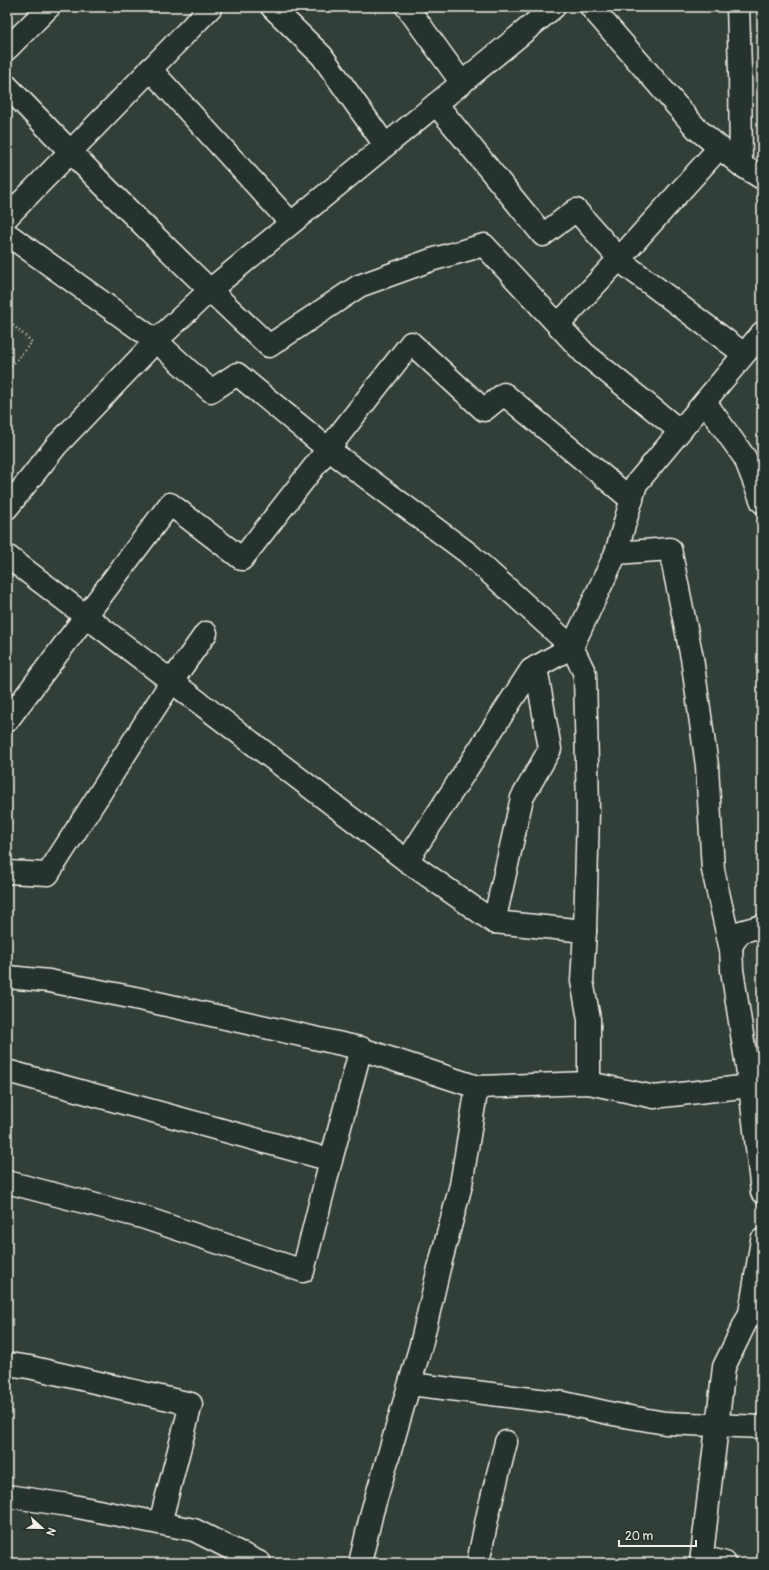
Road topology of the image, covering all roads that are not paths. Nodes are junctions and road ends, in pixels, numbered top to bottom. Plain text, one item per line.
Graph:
1 (49, 7) edge
2 (211, 7) edge
3 (272, 7) edge
4 (407, 7) edge
5 (554, 7) edge
6 (591, 7) edge
7 (738, 7) edge
8 (7, 49) edge
9 (150, 70) junction
10 (462, 82) junction
11 (7, 86) edge
12 (436, 104) junction
13 (385, 146) junction
14 (719, 148) junction
15 (70, 152) junction
16 (741, 165) junction
17 (762, 178) edge
18 (7, 217) edge
19 (291, 223) junction
20 (7, 234) edge
21 (619, 259) junction
22 (210, 290) junction
23 (558, 325) junction
24 (762, 333) edge
25 (156, 341) junction
26 (744, 354) junction
27 (705, 402) junction
28 (680, 431) junction
29 (328, 449) junction
30 (632, 500) junction
31 (762, 502) edge
32 (7, 508) edge
33 (616, 553) junction
34 (7, 556) edge
35 (86, 616) junction
36 (206, 633) dead end
37 (572, 647) junction
38 (536, 667) junction
39 (172, 681) junction
40 (7, 720) edge
41 (407, 861) junction
42 (7, 872) edge
43 (494, 922) junction
44 (762, 926) edge
45 (585, 931) junction
46 (731, 950) junction
47 (7, 978) edge
48 (361, 1048) junction
49 (7, 1071) edge
50 (589, 1082) junction
51 (750, 1086) junction
52 (477, 1087) junction
53 (331, 1160) junction
54 (7, 1182) edge
55 (762, 1192) edge
56 (762, 1240) edge
57 (7, 1364) edge
58 (410, 1384) junction
59 (718, 1425) junction
60 (762, 1427) edge
61 (506, 1442) dead end
62 (7, 1496) edge
63 (160, 1523) junction
64 (701, 1560) edge
65 (260, 1563) edge
66 (360, 1563) edge
67 (478, 1563) edge
68 (725, 1563) edge

1 - 8 street
2 - 9 street
3 - 13 street
4 - 10 street
5 - 10 street
6 - 14 street
7 - 16 street
9 - 15 street
9 - 19 street
10 - 12 street
11 - 15 street
12 - 13 street
12 - 21 street
13 - 19 street
14 - 16 street
14 - 21 street
15 - 18 street
15 - 22 street
16 - 17 street
19 - 22 street
20 - 25 street
21 - 23 street
21 - 26 street
22 - 23 street
22 - 25 street
23 - 28 street
24 - 26 street
25 - 29 street
25 - 32 street
26 - 27 street
27 - 28 street
27 - 31 street
28 - 30 street
29 - 30 street
29 - 35 street
29 - 37 street
30 - 33 street
33 - 37 street
33 - 46 street
34 - 35 street
35 - 39 street
35 - 40 street
36 - 39 street
37 - 38 street
37 - 45 street
38 - 41 street
38 - 43 street
39 - 41 street
39 - 42 street
41 - 43 street
43 - 45 street
44 - 46 street
45 - 50 street
46 - 51 street
47 - 48 street
48 - 52 street
48 - 53 street
49 - 53 street
50 - 51 street
50 - 52 street
51 - 55 street
52 - 58 street
53 - 54 street
56 - 59 street
57 - 63 street
58 - 59 street
58 - 66 street
59 - 60 street
59 - 64 street
61 - 67 street
62 - 63 street
63 - 65 street
64 - 68 street

